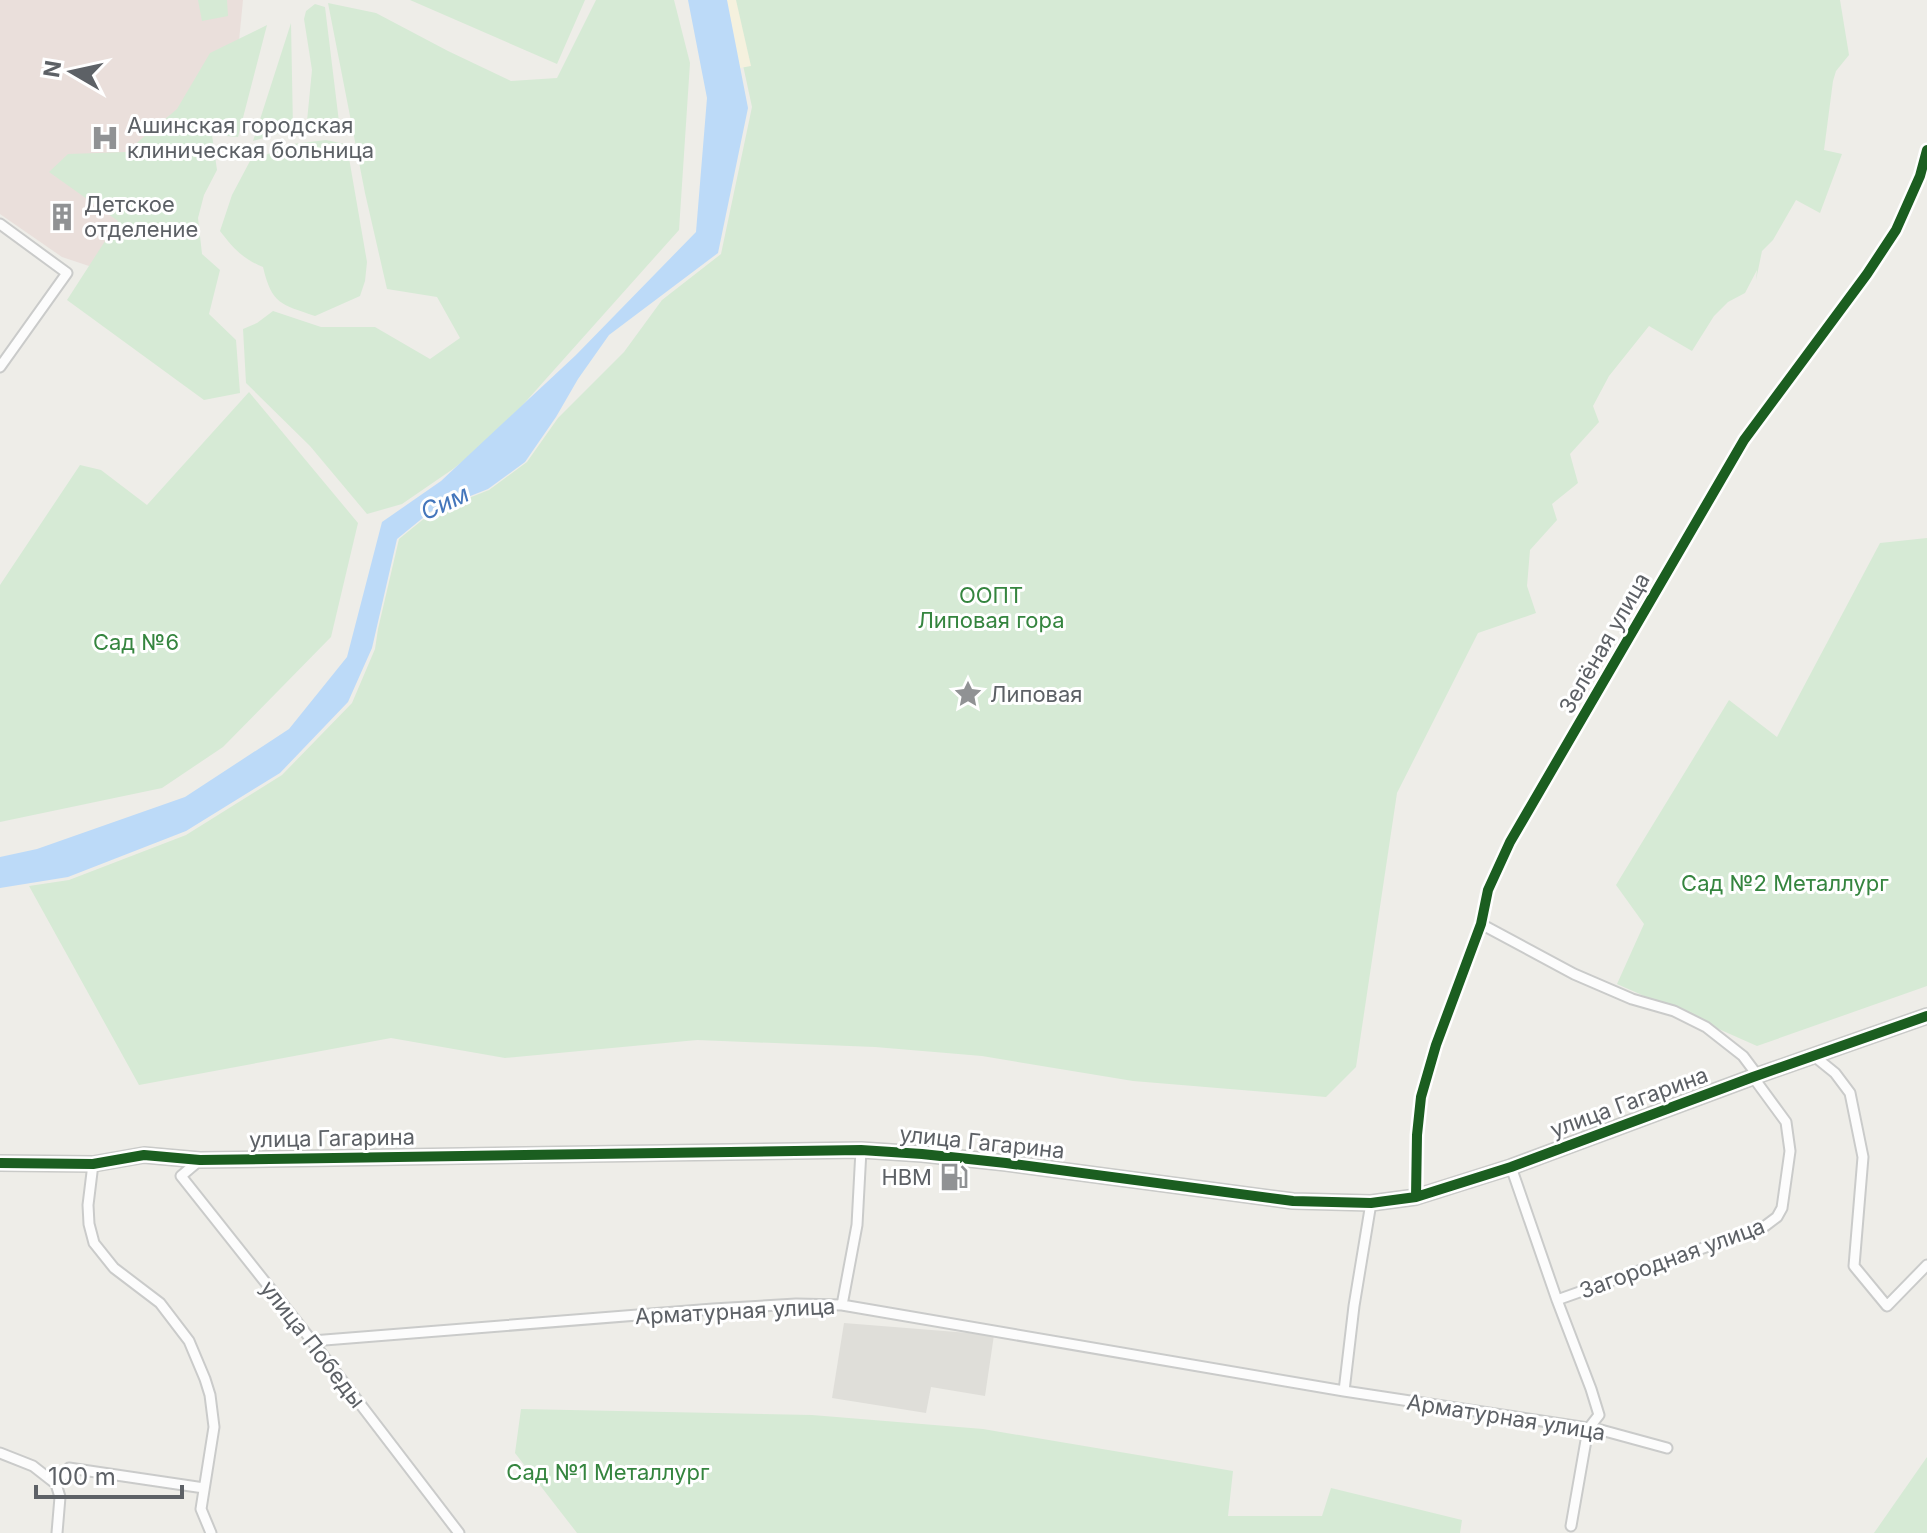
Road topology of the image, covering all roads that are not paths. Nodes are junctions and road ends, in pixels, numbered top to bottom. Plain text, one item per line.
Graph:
1 (1927, 150) edge
2 (0, 224) edge
3 (0, 367) edge
4 (1481, 924) junction
5 (1927, 1016) edge
6 (1814, 1056) junction
7 (1755, 1076) junction
8 (861, 1150) junction
9 (200, 1160) junction
10 (0, 1163) edge
11 (93, 1164) junction
12 (1511, 1167) junction
13 (1416, 1197) junction
14 (1371, 1203) junction
15 (1927, 1265) edge
16 (1557, 1300) junction
17 (842, 1305) junction
18 (312, 1341) junction
19 (1344, 1391) junction
20 (1588, 1429) junction
21 (1667, 1448) dead end
22 (0, 1453) edge
23 (56, 1484) junction
24 (204, 1488) junction
25 (1571, 1526) dead end
26 (57, 1533) edge
27 (211, 1533) edge
28 (459, 1533) edge

1 - 4 street, Зелёная улица
2 - 3 street
4 - 7 street
4 - 13 street, Зелёная улица
5 - 6 street, улица Гагарина
6 - 7 street, улица Гагарина
6 - 15 street
7 - 12 street, улица Гагарина
7 - 16 street, Загородная улица
8 - 9 street, улица Гагарина
8 - 14 street, улица Гагарина
8 - 17 street
9 - 11 street, улица Гагарина
9 - 18 street, улица Победы
10 - 11 street, улица Гагарина
11 - 24 street
12 - 13 street, улица Гагарина
12 - 16 street, Загородная улица
13 - 14 street, улица Гагарина
14 - 19 street
16 - 20 street, Загородная улица
17 - 18 street, Арматурная улица
17 - 19 street, Арматурная улица
18 - 28 street, улица Победы
19 - 20 street, Арматурная улица
20 - 21 street, Арматурная улица
20 - 25 street, Загородная улица
22 - 23 street
23 - 24 street
23 - 26 street
24 - 27 street

